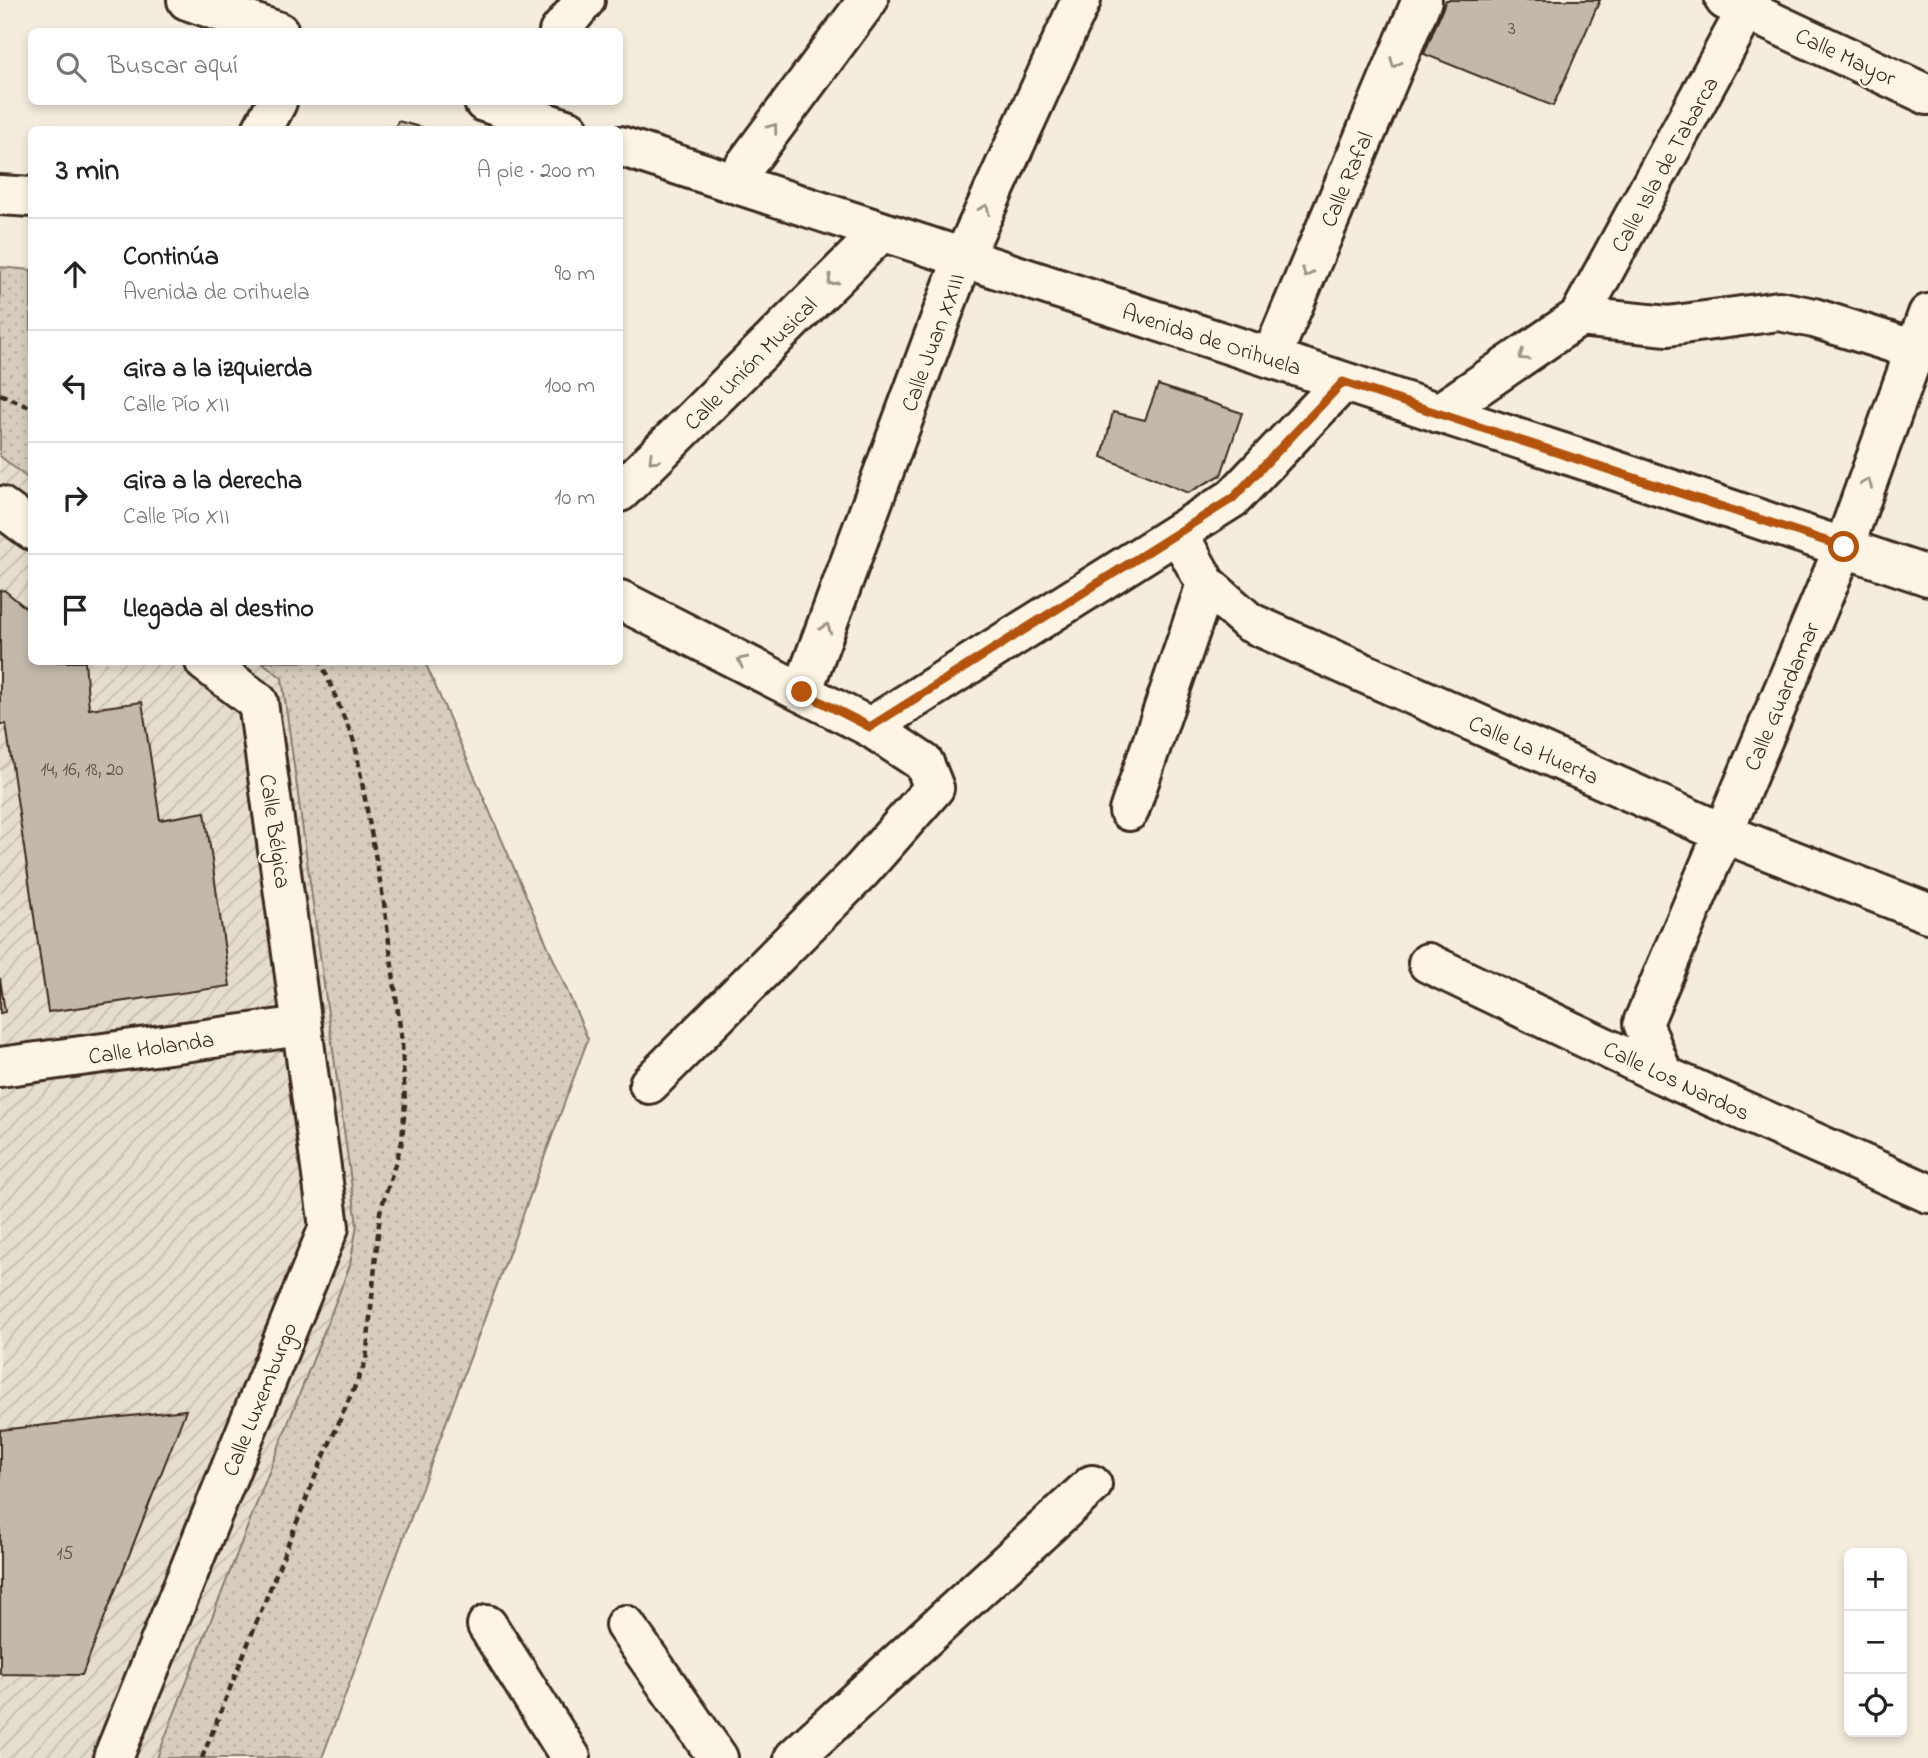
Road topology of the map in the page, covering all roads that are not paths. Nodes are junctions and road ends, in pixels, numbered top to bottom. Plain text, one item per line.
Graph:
1 (187, 0) edge
2 (585, 0) edge
3 (868, 0) edge
4 (1082, 0) edge
5 (1422, 0) edge
6 (1741, 3) edge
7 (268, 28) edge
8 (562, 28) edge
9 (1928, 95) edge
10 (275, 105) edge
11 (500, 105) edge
12 (264, 126) edge
13 (558, 126) edge
14 (623, 147) edge
15 (732, 183) junction
16 (0, 195) edge
17 (28, 197) edge
18 (880, 233) junction
19 (963, 258) junction
20 (1928, 314) edge
21 (1579, 317) junction
22 (1921, 352) edge
23 (1271, 358) junction
24 (1343, 382) junction
25 (1439, 413) junction
26 (623, 489) edge
27 (0, 506) edge
28 (28, 527) edge
29 (1178, 533) junction
30 (1844, 547) junction
31 (1928, 576) edge
32 (1206, 584) junction
33 (623, 602) edge
34 (209, 665) edge
35 (802, 692) junction
36 (870, 727) junction
37 (1129, 811) dead end
38 (1723, 834) junction
39 (1928, 913) edge
40 (1428, 963) dead end
41 (302, 1027) junction
42 (0, 1067) edge
43 (1663, 1074) junction
44 (649, 1084) dead end
45 (1928, 1194) edge
46 (1092, 1485) dead end
47 (487, 1625) dead end
48 (625, 1626) dead end
49 (113, 1758) edge
50 (570, 1758) edge
51 (718, 1758) edge
52 (794, 1758) edge

1 - 7 street
2 - 8 street
15 -> 3 street
19 -> 4 street, Calle Juan XXIII
5 -> 23 street, Calle Rafal
6 - 9 street, Calle Mayor
6 - 21 street, Calle Isla de Tabarca
10 - 12 street
11 - 13 street
14 - 15 street, Avenida de Orihuela
15 - 18 street, Avenida de Orihuela
16 - 17 street
18 - 19 street, Avenida de Orihuela
18 -> 26 street, Calle Unión Musical
19 - 23 street, Avenida de Orihuela
35 -> 19 street, Calle Juan XXIII
20 - 22 street, Calle Guardamar
21 - 22 street
21 -> 25 street
30 -> 22 street, Calle Guardamar
23 - 24 street, Avenida de Orihuela
24 - 25 street, Avenida de Orihuela
24 - 29 street
25 - 30 street, Avenida de Orihuela
27 - 28 street
29 - 32 street, Calle La Huerta
29 - 36 street
30 - 31 street, Avenida de Orihuela
30 - 38 street, Calle Guardamar
32 - 37 street
32 - 38 street, Calle La Huerta
35 -> 33 street
34 - 41 street, Calle Bélgica
35 - 36 street
36 - 44 street
38 - 39 street, Calle La Huerta
38 - 43 street, Calle Guardamar
40 - 43 street, Calle Los Nardos
41 - 42 street, Calle Holanda
41 - 49 street, Calle Luxemburgo
43 - 45 street, Calle Los Nardos
46 - 52 street
47 - 50 street
48 - 51 street

